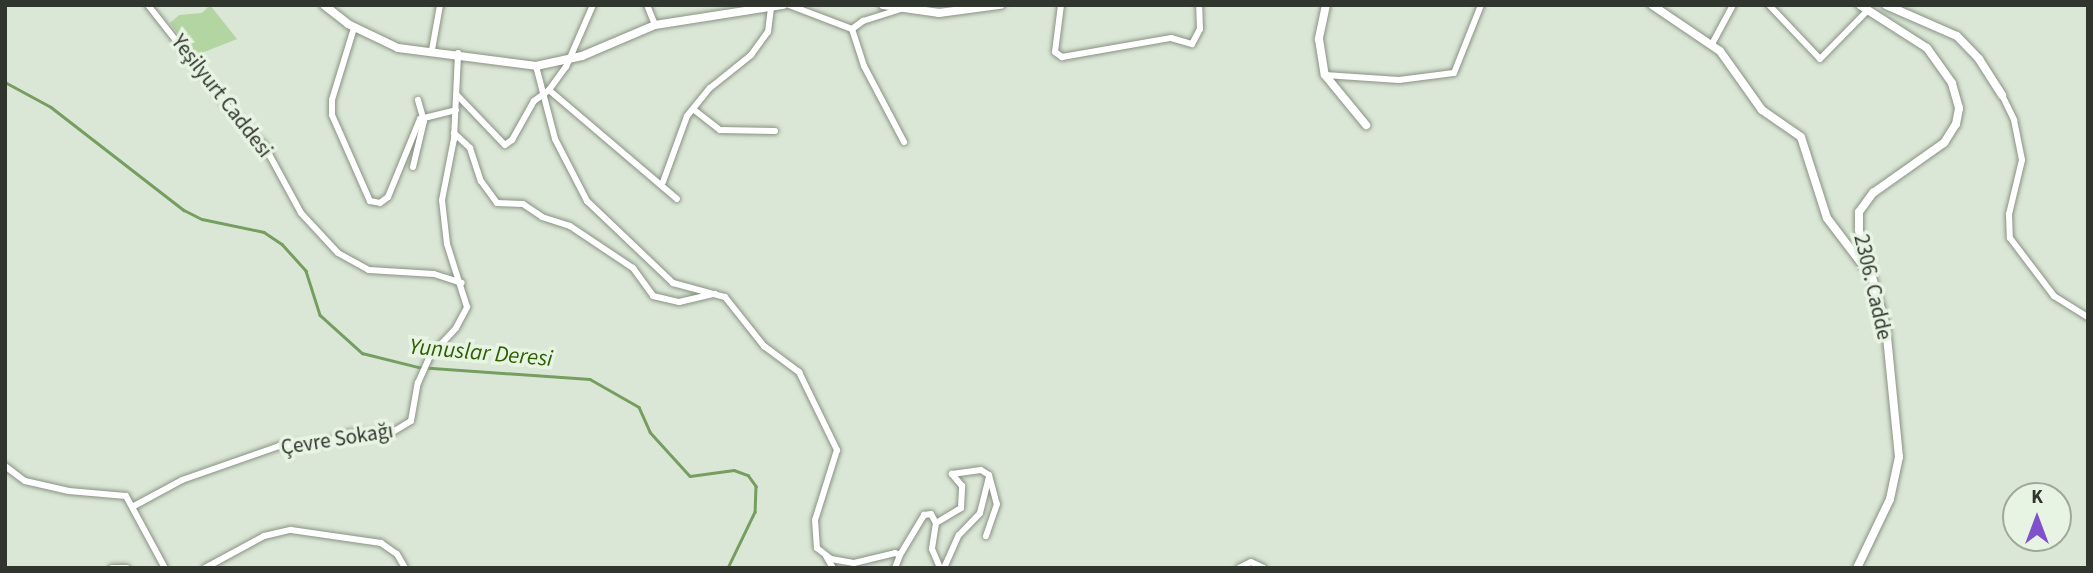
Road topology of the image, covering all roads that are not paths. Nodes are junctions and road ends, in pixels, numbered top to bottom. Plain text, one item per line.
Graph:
1 (148, 5) edge
2 (324, 5) edge
3 (440, 5) edge
4 (593, 5) edge
5 (647, 5) edge
6 (783, 5) edge
7 (789, 5) edge
8 (883, 5) edge
9 (1000, 5) edge
10 (1061, 5) edge
11 (1199, 5) edge
12 (1326, 5) edge
13 (1480, 5) edge
14 (1652, 5) edge
15 (1733, 5) edge
16 (1769, 5) edge
17 (1886, 5) edge
18 (755, 7) edge
19 (771, 7) junction
20 (904, 8) junction
21 (733, 9) edge
22 (1863, 9) edge
23 (655, 25) junction
24 (354, 28) junction
25 (852, 29) junction
26 (1712, 44) junction
27 (432, 50) junction
28 (458, 53) junction
29 (570, 60) junction
30 (536, 66) junction
31 (1325, 75) junction
32 (547, 90) junction
33 (457, 95) junction
34 (2002, 95) joint
35 (418, 100) dead end
36 (692, 109) junction
37 (456, 110) junction
38 (424, 116) junction
39 (1366, 125) dead end
40 (775, 131) dead end
41 (454, 133) junction
42 (904, 142) dead end
43 (413, 167) dead end
44 (663, 182) junction
45 (677, 199) dead end
46 (1875, 281) junction
47 (462, 284) junction
48 (717, 293) junction
49 (2088, 317) edge
50 (5, 466) edge
51 (989, 475) junction
52 (134, 506) junction
53 (936, 523) junction
54 (986, 536) dead end
55 (900, 555) junction
56 (826, 556) junction
57 (849, 565) edge
58 (112, 568) edge
59 (127, 568) edge
60 (165, 568) edge
61 (205, 568) edge
62 (405, 568) edge
63 (833, 568) edge
64 (895, 568) edge
65 (942, 568) edge
66 (1239, 568) edge
67 (1264, 568) edge
68 (1857, 568) edge

1 - 47 street, Yeşilyurt Caddesi
2 - 24 street
3 - 27 street
4 - 29 street
5 - 23 street
6 - 19 street
7 - 25 street
8 - 20 street
9 - 20 street
10 - 11 street
12 - 31 street
13 - 31 street
14 - 26 street
15 - 26 street
16 - 22 street
17 - 34 street
18 - 19 street
18 - 21 street
19 - 36 street
20 - 25 street
21 - 23 street
22 - 46 street, 2306. Cadde
23 - 29 street
24 - 27 street
24 - 38 street
25 - 42 street
26 - 46 street
27 - 28 street
28 - 30 street
28 - 33 street, Çevre Sokağı
29 - 30 street
29 - 32 street
30 - 32 street
31 - 39 street
32 - 33 street
32 - 44 street
32 - 48 street
33 - 37 street, Çevre Sokağı
34 - 49 street
35 - 38 street
36 - 40 street
36 - 44 street
37 - 38 street
37 - 41 street, Çevre Sokağı
38 - 43 street
41 - 47 street, Çevre Sokağı
41 - 48 street
44 - 45 street
46 - 68 street, 2306. Cadde
47 - 52 street, Çevre Sokağı
48 - 56 street
50 - 52 street
51 - 53 street
51 - 54 street
51 - 65 street
52 - 60 street
53 - 55 street
53 - 65 street
55 - 57 street
55 - 64 street
56 - 57 street
56 - 63 street
58 - 59 street
61 - 62 street
66 - 67 street

